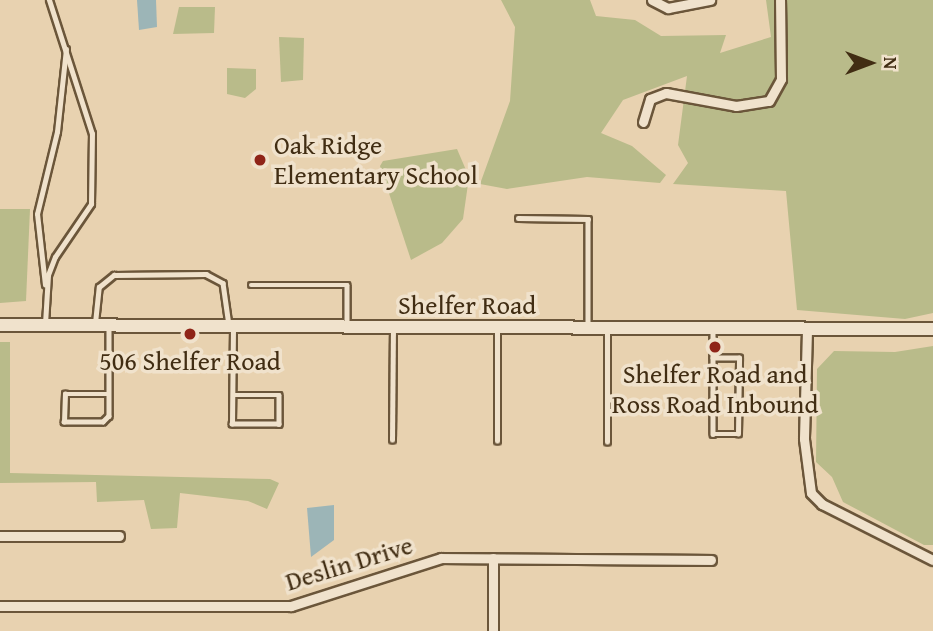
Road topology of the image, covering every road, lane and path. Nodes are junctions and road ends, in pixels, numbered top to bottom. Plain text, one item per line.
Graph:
1 (50, 0) edge
2 (653, 0) edge
3 (710, 0) edge
4 (780, 0) edge
5 (67, 48) junction
6 (643, 122) dead end
7 (518, 218) dead end
8 (251, 285) dead end
9 (46, 292) junction
10 (0, 324) edge
11 (45, 325) junction
12 (95, 325) junction
13 (109, 325) junction
14 (231, 326) junction
15 (347, 327) junction
16 (393, 327) junction
17 (497, 328) junction
18 (587, 328) junction
19 (607, 329) junction
20 (713, 329) junction
21 (933, 329) edge
22 (807, 330) junction
23 (713, 358) junction
24 (109, 394) junction
25 (233, 395) junction
26 (392, 440) dead end
27 (496, 441) dead end
28 (607, 442) dead end
29 (0, 536) edge
30 (118, 536) dead end
31 (493, 558) junction
32 (933, 560) edge
33 (711, 561) dead end
34 (0, 606) edge
35 (493, 631) edge

1 - 5 lane
2 - 3 street
4 - 6 street
5 - 9 lane
5 - 9 lane
7 - 18 lane
8 - 15 lane
9 - 11 lane
10 - 11 street, Shelfer Road
11 - 12 street, Shelfer Road
12 - 13 street, Shelfer Road
12 - 14 lane
13 - 14 street, Shelfer Road
13 - 24 lane
14 - 15 street, Shelfer Road
14 - 25 lane
15 - 16 street, Shelfer Road
16 - 17 street, Shelfer Road
16 - 26 lane
17 - 18 street, Shelfer Road
17 - 27 lane
18 - 19 street, Shelfer Road
19 - 20 street, Shelfer Road
19 - 28 lane
20 - 22 street, Shelfer Road
20 - 23 lane
21 - 22 street, Shelfer Road
22 - 32 street
23 - 23 lane
24 - 24 lane
25 - 25 lane
29 - 30 street
31 - 33 street, Deslin Drive
31 - 34 street, Deslin Drive
31 - 35 street

